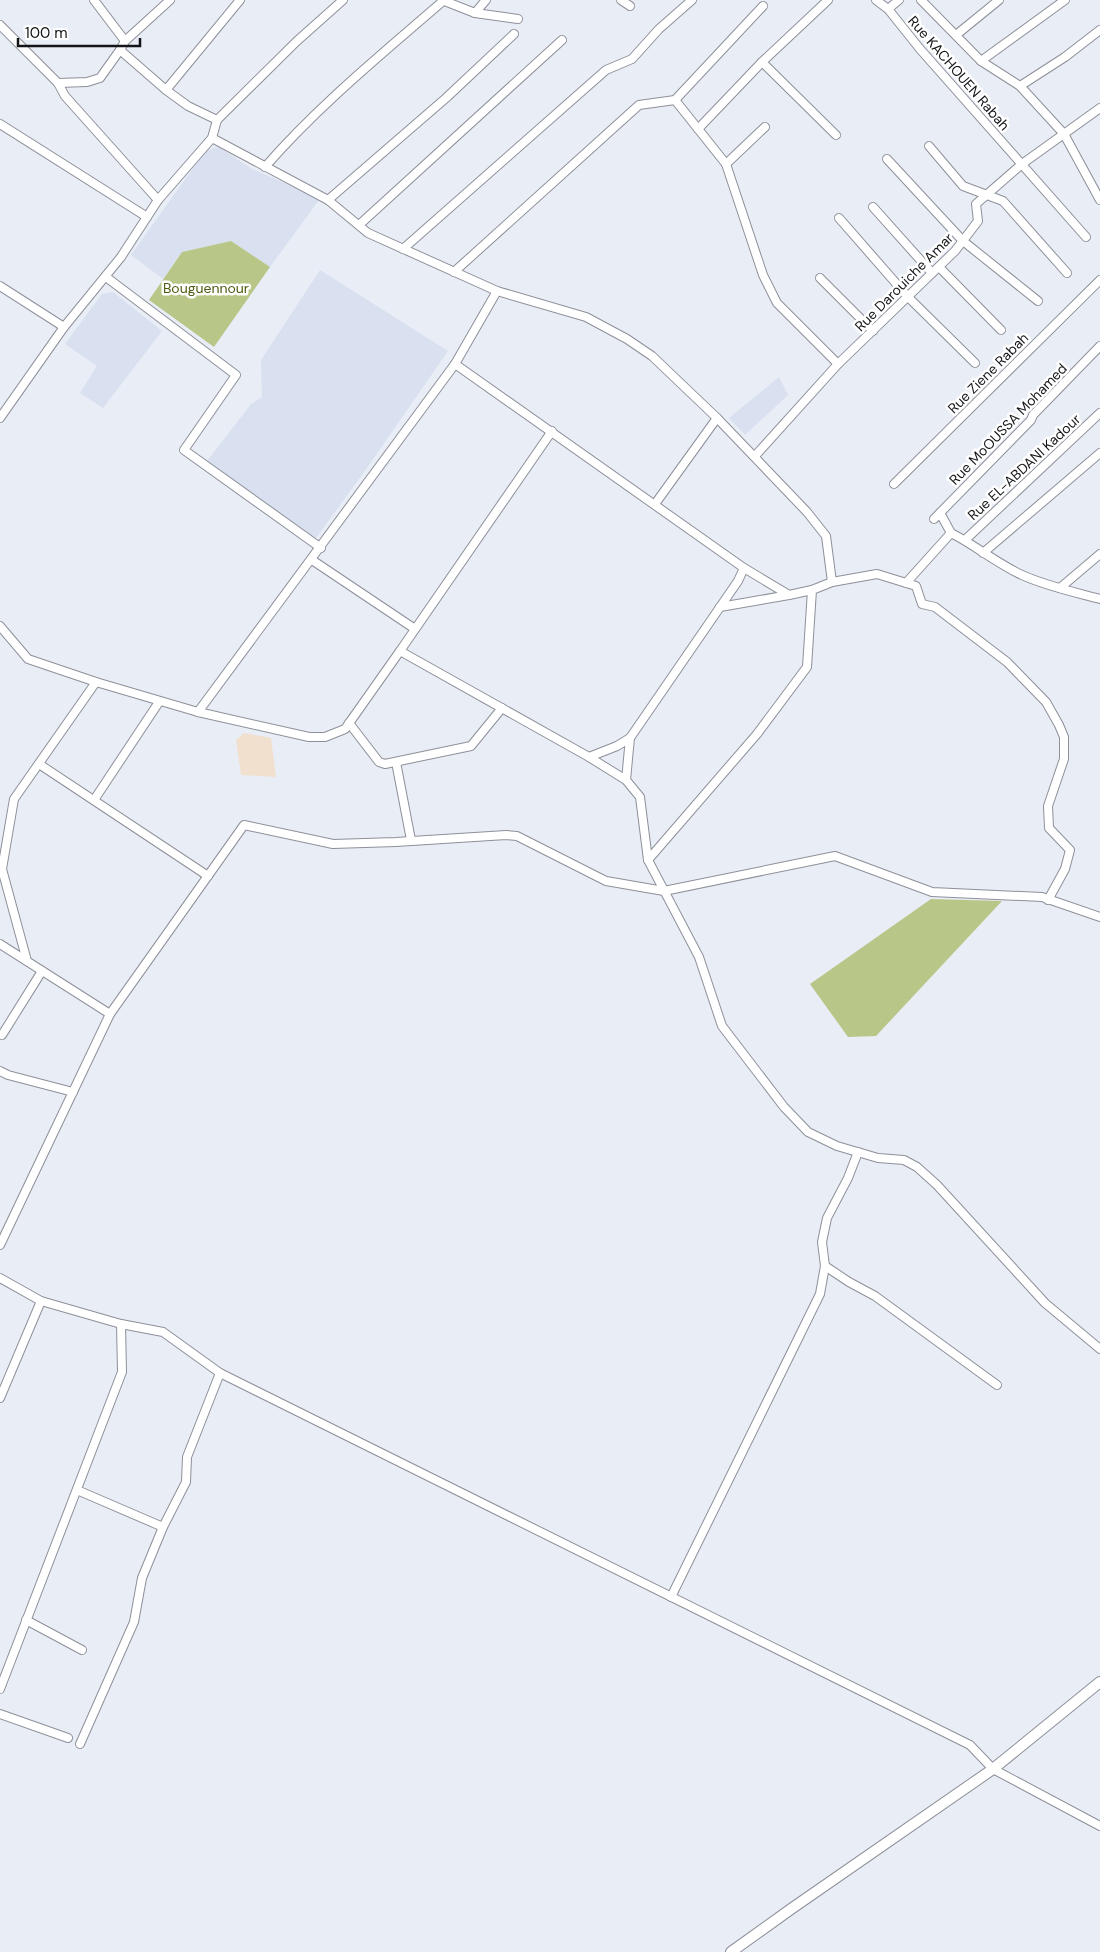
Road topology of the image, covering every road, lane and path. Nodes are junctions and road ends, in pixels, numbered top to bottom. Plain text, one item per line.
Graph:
1 (170, 0) edge
2 (240, 0) edge
3 (343, 0) edge
4 (486, 0) edge
5 (621, 0) edge
6 (692, 0) edge
7 (828, 0) edge
8 (876, 0) edge
9 (899, 0) edge
10 (921, 0) edge
11 (999, 0) edge
12 (1065, 0) edge
13 (97, 1) edge
14 (443, 1) edge
15 (630, 6) dead end
16 (763, 6) dead end
17 (888, 9) junction
18 (474, 13) junction
19 (518, 19) dead end
20 (0, 25) edge
21 (1100, 30) edge
22 (514, 34) dead end
23 (956, 35) junction
24 (562, 40) dead end
25 (126, 41) junction
26 (120, 50) junction
27 (981, 61) junction
28 (762, 62) junction
29 (58, 83) junction
30 (1020, 86) junction
31 (166, 90) junction
32 (675, 100) junction
33 (1100, 108) edge
34 (217, 120) junction
35 (0, 124) edge
36 (765, 126) dead end
37 (698, 129) junction
38 (1064, 134) junction
39 (836, 135) dead end
40 (212, 138) junction
41 (929, 146) dead end
42 (887, 159) dead end
43 (726, 164) junction
44 (1022, 164) junction
45 (265, 167) junction
46 (986, 195) junction
47 (158, 200) junction
48 (328, 200) junction
49 (1100, 200) edge
50 (873, 207) dead end
51 (147, 217) junction
52 (839, 218) dead end
53 (359, 225) junction
54 (1086, 237) dead end
55 (963, 241) junction
56 (402, 249) junction
57 (939, 267) junction
58 (454, 272) junction
59 (932, 273) junction
60 (1067, 273) dead end
61 (106, 277) junction
62 (820, 278) dead end
63 (1100, 280) edge
64 (0, 286) edge
65 (498, 291) junction
66 (908, 297) junction
67 (1038, 301) dead end
68 (64, 327) junction
69 (1001, 330) dead end
70 (873, 331) junction
71 (1100, 346) edge
72 (975, 363) dead end
73 (456, 364) junction
74 (838, 364) junction
75 (1100, 413) edge
76 (0, 418) edge
77 (717, 418) junction
78 (552, 431) junction
79 (1100, 454) edge
80 (755, 456) junction
81 (894, 484) dead end
82 (655, 504) junction
83 (951, 533) junction
84 (965, 540) junction
85 (321, 548) junction
86 (982, 553) junction
87 (1100, 554) edge
88 (312, 560) junction
89 (744, 568) junction
90 (832, 582) junction
91 (906, 583) junction
92 (1060, 588) junction
93 (812, 590) junction
94 (789, 595) junction
95 (1100, 599) edge
96 (720, 607) junction
97 (0, 626) edge
98 (415, 629) junction
99 (400, 651) junction
100 (96, 682) junction
101 (159, 702) junction
102 (502, 708) junction
103 (198, 712) junction
104 (349, 723) junction
105 (630, 738) junction
106 (589, 757) junction
107 (396, 762) junction
108 (39, 764) junction
109 (626, 780) junction
110 (94, 800) junction
111 (411, 840) junction
112 (648, 860) junction
113 (208, 876) junction
114 (664, 891) junction
115 (1048, 900) junction
116 (1100, 917) edge
117 (0, 944) edge
118 (27, 961) junction
119 (42, 971) junction
120 (110, 1014) junction
121 (2, 1035) dead end
122 (0, 1071) edge
123 (73, 1092) junction
124 (858, 1152) junction
125 (0, 1245) edge
126 (825, 1266) junction
127 (0, 1278) edge
128 (41, 1301) junction
129 (121, 1324) junction
130 (1100, 1349) edge
131 (220, 1373) junction
132 (997, 1385) dead end
133 (0, 1398) edge
134 (77, 1490) junction
135 (163, 1527) junction
136 (671, 1597) junction
137 (26, 1620) junction
138 (82, 1650) dead end
139 (1100, 1682) edge
140 (0, 1689) edge
141 (0, 1714) edge
142 (68, 1738) dead end
143 (80, 1744) dead end
144 (994, 1769) junction
145 (1100, 1826) edge
146 (731, 1952) edge

1 - 25 street
2 - 31 street
3 - 34 street
4 - 18 street
5 - 15 street
6 - 56 street
7 - 28 street
8 - 17 street, Rue KACHOUEN Rabah
9 - 17 street
10 - 23 street
11 - 23 street
12 - 27 street
13 - 25 street
14 - 18 street
14 - 45 street
16 - 32 street
17 - 44 street, Rue KACHOUEN Rabah
18 - 19 street
20 - 29 street
21 - 30 street
22 - 48 street
23 - 27 street
24 - 53 street
25 - 26 street
26 - 29 street
26 - 31 street
27 - 30 street
28 - 37 street
28 - 39 street
29 - 47 street
30 - 38 street
31 - 34 street
32 - 37 street
32 - 58 street
33 - 38 street, Rue Darouiche Amar
34 - 40 street
35 - 51 street
36 - 43 street
37 - 43 street
38 - 44 street, Rue Darouiche Amar
38 - 49 street
40 - 45 street
40 - 47 street
41 - 46 street
42 - 55 street
43 - 74 street
44 - 46 street, Rue Darouiche Amar
44 - 54 street, Rue KACHOUEN Rabah
45 - 48 street
46 - 55 street, Rue Darouiche Amar
46 - 60 street
47 - 51 street
48 - 53 street
50 - 59 street
51 - 61 street
52 - 66 street
53 - 56 street
55 - 57 street, Rue Darouiche Amar
55 - 67 street
56 - 58 street
57 - 59 street, Rue Darouiche Amar
57 - 69 street
58 - 65 street
59 - 66 street, Rue Darouiche Amar
61 - 68 street
61 - 85 street
62 - 70 street
63 - 81 street, Rue Ziene Rabah
64 - 68 street
65 - 73 street
65 - 77 street
66 - 70 street, Rue Darouiche Amar
66 - 72 street
68 - 76 street
70 - 74 street, Rue Darouiche Amar
71 - 83 street, Rue MoOUSSA Mohamed
73 - 78 street
73 - 85 street
74 - 80 street, Rue Darouiche Amar
75 - 84 street, Rue EL-ABDANI Kadour
77 - 80 street
77 - 82 street
78 - 82 street
78 - 98 street
79 - 86 street
80 - 90 street
82 - 89 street
83 - 84 street
83 - 91 street
84 - 86 street
85 - 88 street
86 - 92 street
87 - 92 street
88 - 98 street
88 - 103 street
89 - 94 street
89 - 96 street
90 - 91 street
90 - 93 street
91 - 115 street
92 - 95 street
93 - 94 street
93 - 112 street
94 - 96 street
96 - 105 street
97 - 100 street
98 - 99 street
99 - 102 street
99 - 104 street
100 - 101 street
100 - 108 street
101 - 103 street
101 - 110 street
102 - 106 street
102 - 107 street
103 - 104 street
104 - 107 street
105 - 106 street
105 - 109 street
106 - 109 street
107 - 111 street
108 - 110 street
108 - 118 street
109 - 112 street
110 - 113 street
111 - 113 street
111 - 114 street
112 - 114 street
113 - 120 street
114 - 115 street
114 - 124 street
115 - 116 street
117 - 118 street
118 - 119 street
119 - 120 street
119 - 121 street
120 - 123 street
122 - 123 street
123 - 125 street
124 - 126 street
124 - 130 street
126 - 132 street
126 - 136 street
127 - 128 street
128 - 129 street
128 - 133 street
129 - 131 street
129 - 134 street
131 - 135 street
131 - 136 street
134 - 135 street
134 - 137 street
135 - 143 street
136 - 144 street
137 - 138 street
137 - 140 street
139 - 144 street
141 - 142 street
144 - 145 street
144 - 146 street

